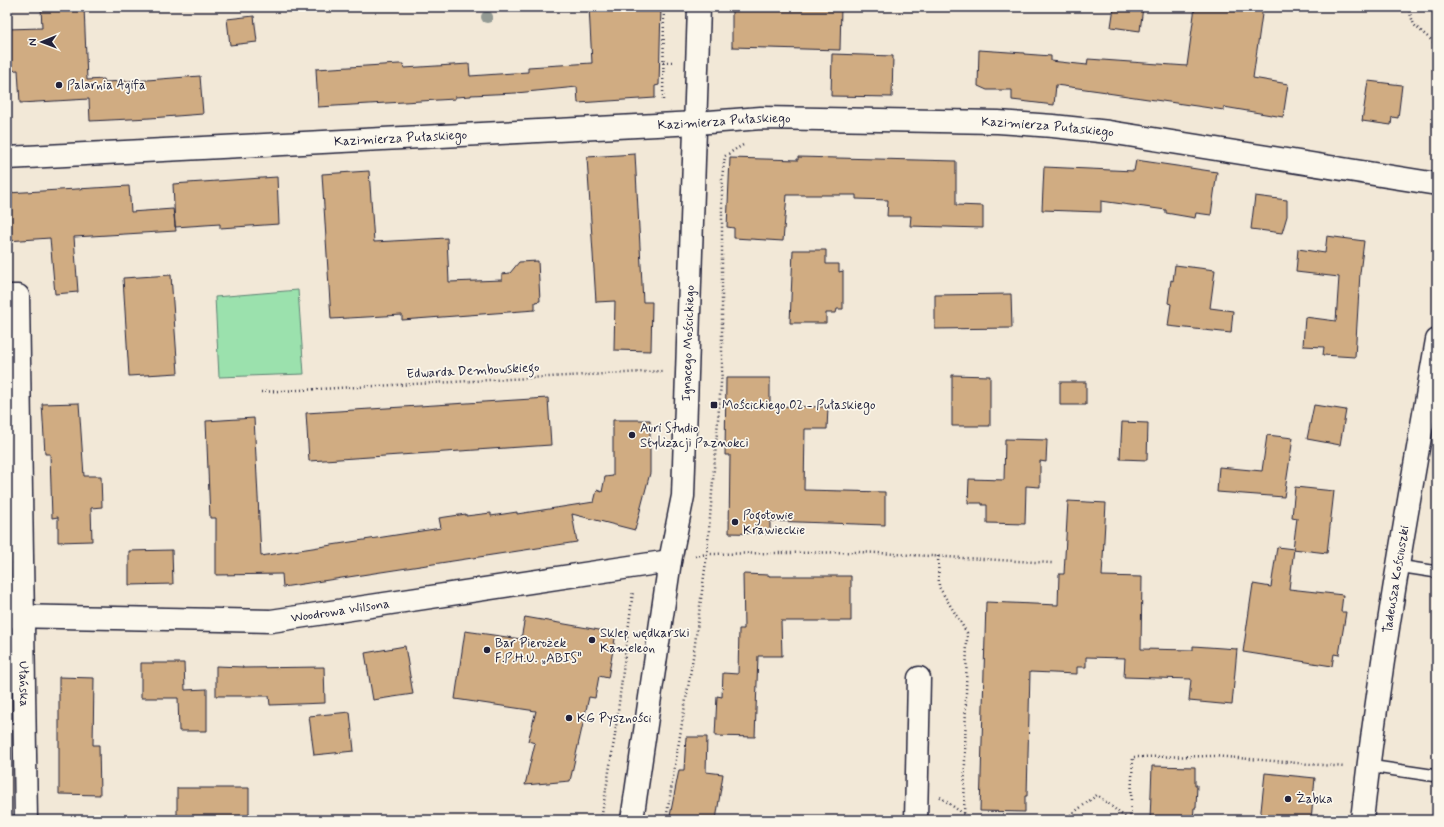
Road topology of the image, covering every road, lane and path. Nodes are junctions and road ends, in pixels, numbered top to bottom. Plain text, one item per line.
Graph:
1 (700, 7) edge
2 (1408, 7) edge
3 (1437, 44) edge
4 (696, 123) junction
5 (748, 143) dead end
6 (7, 158) edge
7 (1437, 184) edge
8 (7, 296) edge
9 (1437, 340) edge
10 (687, 370) junction
11 (260, 392) dead end
12 (707, 554) junction
13 (938, 556) junction
14 (670, 561) junction
15 (1052, 563) dead end
16 (636, 566) junction
17 (1398, 566) junction
18 (1437, 572) edge
19 (15, 616) edge
20 (920, 678) dead end
21 (1359, 766) junction
22 (1437, 776) edge
23 (964, 816) junction
24 (26, 820) edge
25 (601, 820) edge
26 (632, 820) edge
27 (666, 820) edge
28 (916, 820) edge
29 (964, 820) edge
30 (972, 820) edge
31 (1064, 820) edge
32 (1129, 820) edge
33 (1362, 820) edge

1 - 4 street, Ignacego Mościckiego
2 - 3 path
4 - 6 street, Kazimierza Pułaskiego
4 - 7 street, Kazimierza Pułaskiego
4 - 10 street, Ignacego Mościckiego
5 - 12 path
8 - 19 street, Ułańska
9 - 17 street, Tadeusza Kościuszki
10 - 11 path, Edwarda Dembowskiego
10 - 14 street, Ignacego Mościckiego
12 - 13 path
12 - 14 path
12 - 27 path
13 - 15 path
13 - 23 path
14 - 16 street, Woodrowa Wilsona
14 - 26 street, Ignacego Mościckiego
16 - 19 street, Woodrowa Wilsona
16 - 25 path
17 - 18 lane
17 - 21 street, Tadeusza Kościuszki
19 - 24 street, Ułańska
20 - 28 street
21 - 22 lane
21 - 32 path
21 - 33 street, Tadeusza Kościuszki
23 - 29 path
23 - 30 path
31 - 32 path

